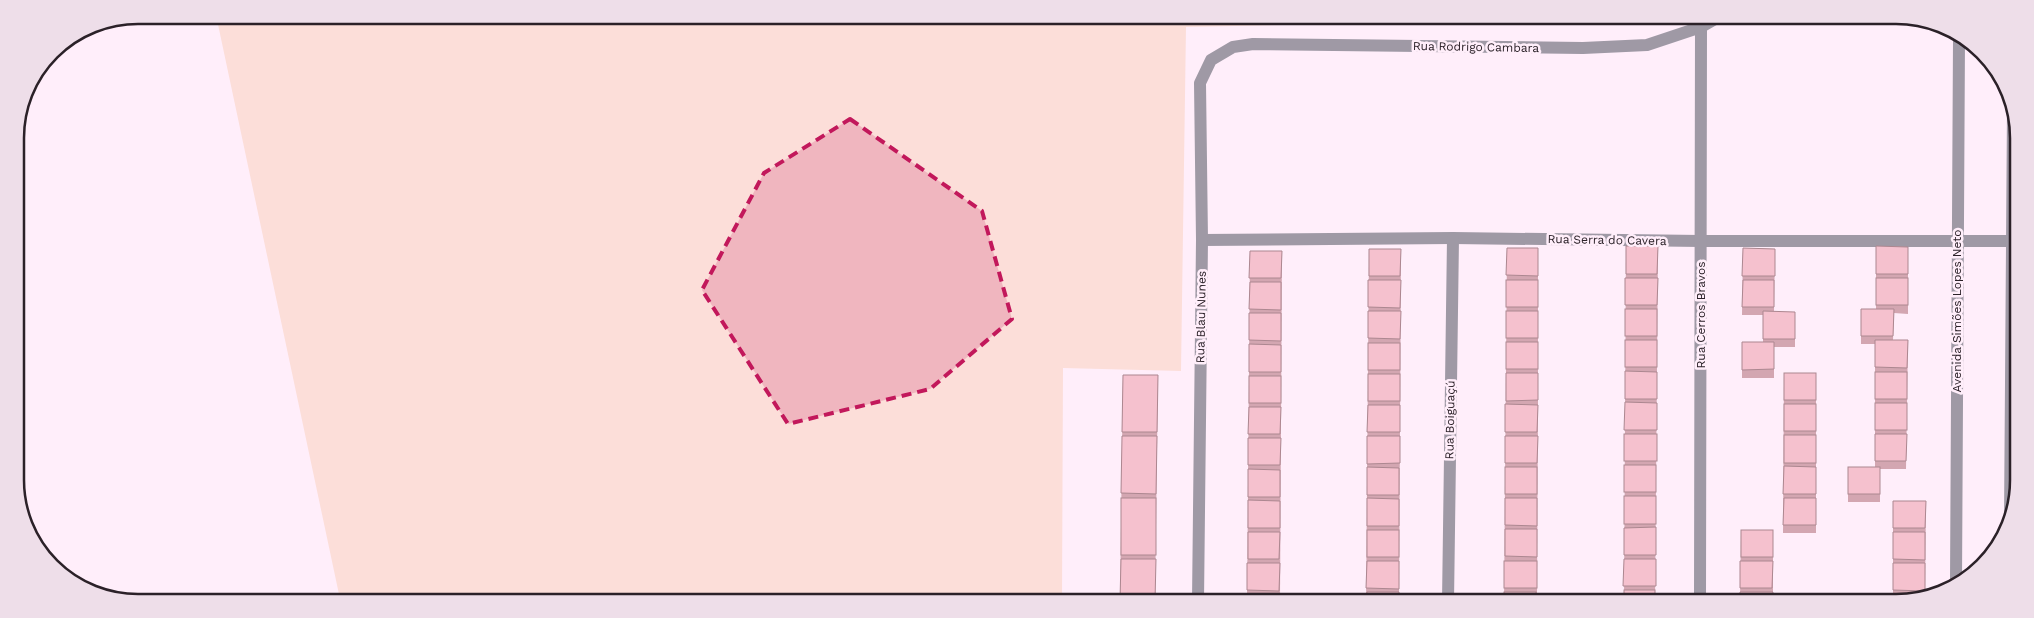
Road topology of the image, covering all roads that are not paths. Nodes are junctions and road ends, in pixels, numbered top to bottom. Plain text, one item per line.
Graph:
1 (1706, 24) edge
2 (1701, 27) junction
3 (1959, 43) edge
4 (1233, 47) joint
5 (1452, 238) junction
6 (1202, 240) junction
7 (1701, 241) junction
8 (2010, 241) edge
9 (1957, 242) junction
10 (1956, 577) edge
11 (1198, 594) edge
12 (1448, 594) edge
13 (1700, 594) edge

1 - 2 street, Rua Rodrigo Cambara
2 - 4 street, Rua Rodrigo Cambara
2 - 7 street, Rua Cerros Bravos
3 - 9 street, Avenida Simões Lopes Neto
4 - 6 street, Rua Blau Nunes
5 - 6 street, Rua Serra do Cavera
5 - 7 street, Rua Serra do Cavera
5 - 12 street, Rua Boiguaçú
6 - 11 street, Rua Blau Nunes
7 - 9 street, Rua Serra do Cavera
7 - 13 street, Rua Cerros Bravos
8 - 9 street, Rua Serra do Cavera
9 - 10 street, Avenida Simões Lopes Neto

